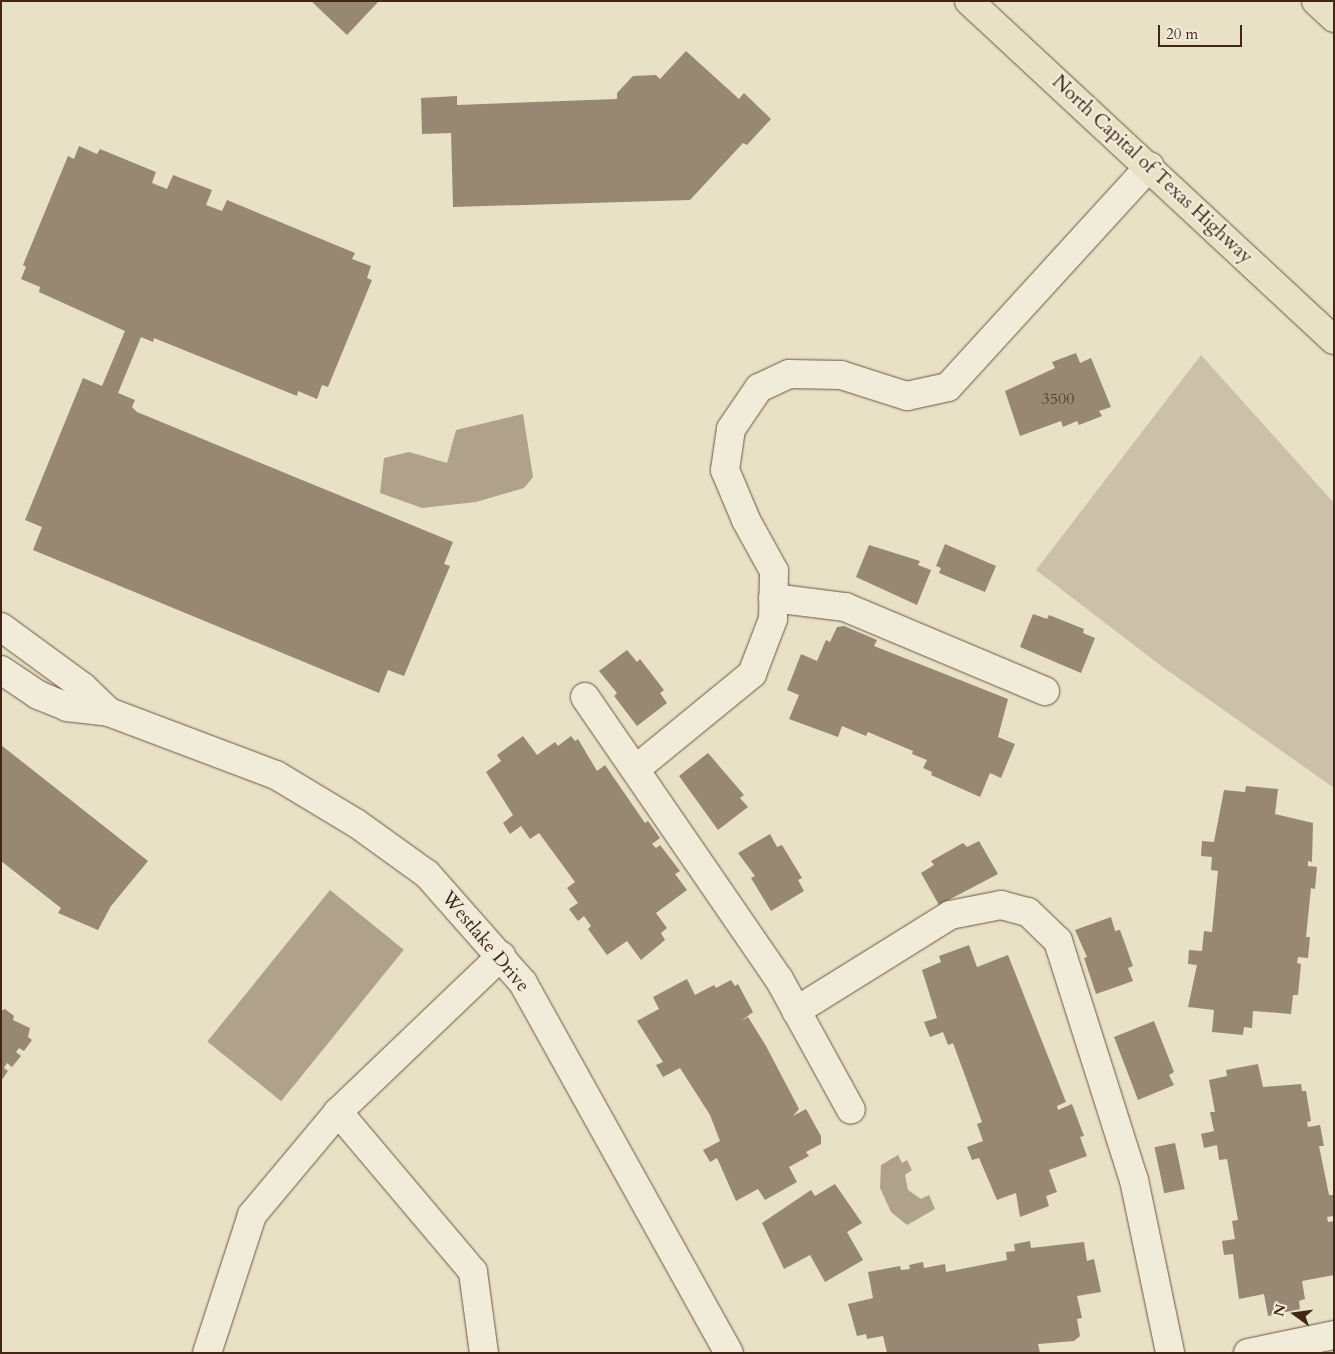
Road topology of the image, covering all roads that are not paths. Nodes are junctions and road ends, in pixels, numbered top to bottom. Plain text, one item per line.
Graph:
1 (969, 1) edge
2 (1316, 1) edge
3 (1334, 18) edge
4 (1150, 166) junction
5 (1334, 340) edge
6 (773, 598) junction
7 (1, 627) edge
8 (1, 670) edge
9 (1045, 691) dead end
10 (584, 697) dead end
11 (109, 712) junction
12 (637, 768) junction
13 (501, 956) junction
14 (796, 1011) junction
15 (851, 1110) dead end
16 (338, 1112) junction
17 (1334, 1335) edge
18 (207, 1353) edge
19 (484, 1353) edge
20 (729, 1353) edge
21 (1170, 1353) edge
22 (1248, 1353) edge

1 - 4 highway, North Capital of Texas Highway
2 - 3 highway
4 - 5 highway, North Capital of Texas Highway
4 - 6 street
6 - 9 street
6 - 12 street
7 - 11 street, Westlake Drive
8 - 11 street, Westlake Drive
10 - 12 street
11 - 13 street, Westlake Drive
12 - 14 street
13 - 16 street
13 - 20 street, Westlake Drive
14 - 15 street
14 - 21 street
16 - 18 street
16 - 19 street
17 - 22 street

